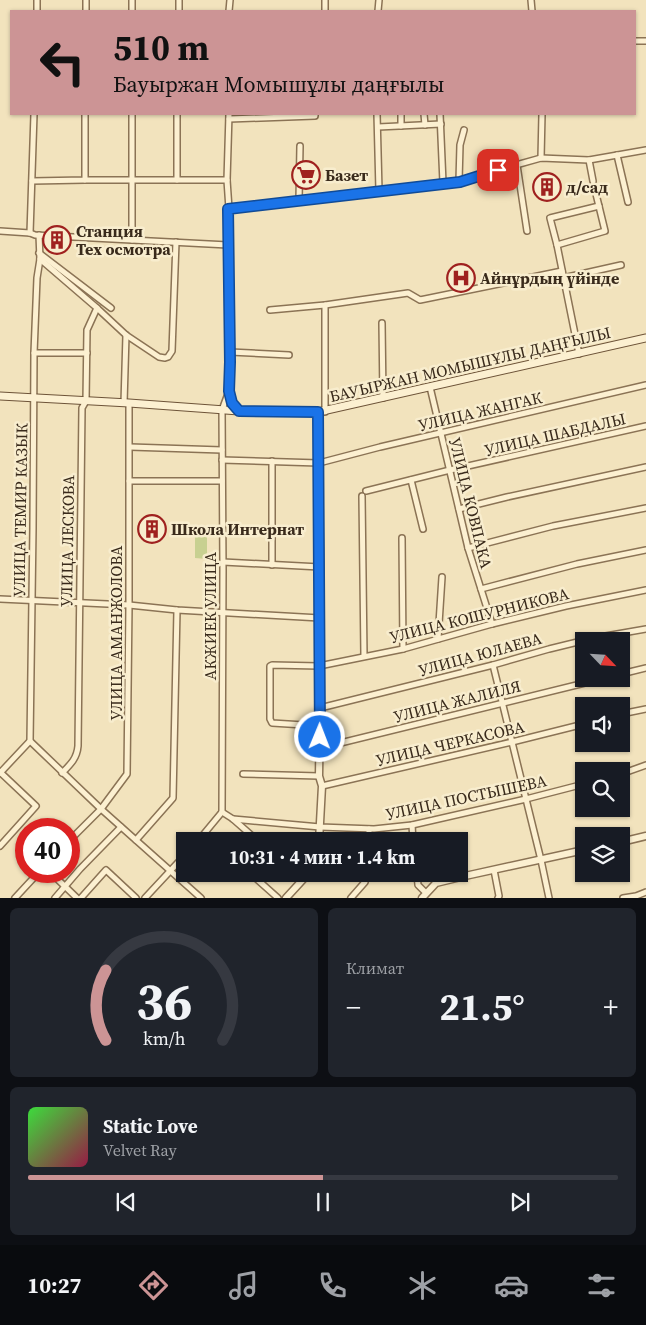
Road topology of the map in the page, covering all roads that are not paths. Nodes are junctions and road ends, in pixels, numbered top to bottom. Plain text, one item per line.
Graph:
1 (34, 115) edge
2 (85, 115) edge
3 (132, 115) edge
4 (178, 115) edge
5 (315, 115) edge
6 (378, 115) edge
7 (401, 115) edge
8 (424, 115) edge
9 (440, 115) edge
10 (542, 115) edge
11 (229, 116) edge
12 (441, 124) junction
13 (425, 125) junction
14 (401, 126) junction
15 (378, 127) junction
16 (464, 130) dead end
17 (300, 146) dead end
18 (646, 150) edge
19 (617, 155) junction
20 (541, 158) junction
21 (589, 160) junction
22 (517, 165) junction
23 (85, 180) junction
24 (131, 180) junction
25 (177, 180) junction
26 (227, 180) junction
27 (32, 181) junction
28 (593, 181) dead end
29 (460, 182) junction
30 (443, 183) junction
31 (379, 191) junction
32 (596, 194) dead end
33 (299, 200) junction
34 (628, 202) dead end
35 (599, 206) junction
36 (228, 209) junction
37 (0, 231) edge
38 (30, 232) junction
39 (527, 232) dead end
40 (39, 235) junction
41 (132, 240) junction
42 (176, 242) junction
43 (228, 245) junction
44 (557, 245) junction
45 (40, 256) junction
46 (621, 265) dead end
47 (562, 271) junction
48 (563, 278) junction
49 (325, 305) junction
50 (97, 308) junction
51 (111, 308) dead end
52 (270, 310) dead end
53 (382, 323) dead end
54 (126, 335) junction
55 (646, 338) edge
56 (230, 352) junction
57 (34, 353) junction
58 (87, 353) junction
59 (579, 354) junction
60 (289, 355) dead end
61 (646, 385) edge
62 (430, 388) junction
63 (229, 391) junction
64 (0, 396) edge
65 (34, 398) junction
66 (383, 398) junction
67 (86, 401) junction
68 (127, 403) junction
69 (222, 410) junction
70 (239, 411) junction
71 (322, 412) junction
72 (646, 426) edge
73 (441, 433) junction
74 (130, 447) junction
75 (222, 450) junction
76 (222, 460) junction
77 (272, 462) junction
78 (320, 463) junction
79 (646, 467) edge
80 (450, 470) junction
81 (412, 480) junction
82 (129, 481) junction
83 (222, 481) junction
84 (646, 508) edge
85 (459, 509) junction
86 (423, 529) dead end
87 (402, 538) dead end
88 (468, 548) junction
89 (646, 550) edge
90 (223, 562) junction
91 (272, 565) junction
92 (320, 567) junction
93 (442, 577) dead end
94 (480, 589) junction
95 (646, 590) edge
96 (0, 598) edge
97 (32, 601) junction
98 (79, 602) junction
99 (129, 605) junction
100 (177, 610) junction
101 (223, 612) junction
102 (320, 618) junction
103 (492, 624) junction
104 (646, 629) edge
105 (438, 639) junction
106 (403, 648) junction
107 (364, 656) junction
108 (493, 664) junction
109 (319, 666) junction
110 (646, 668) edge
111 (630, 672) edge
112 (575, 685) edge
113 (502, 703) junction
114 (320, 708) junction
115 (646, 709) edge
116 (630, 712) edge
117 (320, 726) junction
118 (575, 726) edge
119 (30, 741) junction
120 (512, 742) junction
121 (320, 748) junction
122 (646, 766) edge
123 (630, 771) edge
124 (0, 773) edge
125 (62, 773) junction
126 (243, 774) dead end
127 (319, 776) junction
128 (322, 786) junction
129 (575, 786) edge
130 (526, 799) junction
131 (100, 809) junction
132 (222, 812) junction
133 (233, 819) junction
134 (412, 825) junction
135 (120, 827) junction
136 (320, 827) junction
137 (369, 829) joint
138 (80, 830) edge
139 (207, 832) edge
140 (248, 832) edge
141 (320, 832) edge
142 (412, 832) edge
143 (646, 836) edge
144 (136, 840) junction
145 (630, 840) edge
146 (0, 846) edge
147 (575, 852) edge
148 (541, 860) junction
149 (176, 865) edge
150 (171, 870) junction
151 (494, 870) junction
152 (260, 882) edge
153 (300, 882) edge
154 (365, 882) edge
155 (418, 882) edge
156 (29, 883) edge
157 (61, 883) edge
158 (64, 886) junction
159 (646, 892) edge
160 (424, 895) edge
161 (636, 897) edge
162 (15, 898) edge
163 (55, 898) edge
164 (77, 898) edge
165 (81, 898) edge
166 (136, 898) edge
167 (145, 898) edge
168 (201, 898) edge
169 (278, 898) edge
170 (286, 898) edge
171 (351, 898) edge
172 (498, 898) edge
173 (549, 898) edge
174 (623, 898) edge

1 - 27 street
2 - 23 street
3 - 24 street
4 - 25 street
5 - 11 street
6 - 15 street
7 - 14 street
8 - 13 street
9 - 12 street
10 - 20 street
11 - 26 street, АКЖИЕК УЛИЦА
12 - 13 street
12 - 30 street
13 - 14 street
14 - 15 street
15 - 31 street
16 - 29 street
17 - 33 street
18 - 19 street
19 - 21 street
19 - 34 street
20 - 21 street
20 - 22 street
21 - 28 street
22 - 29 street
22 - 39 street
23 - 24 street
23 - 27 street
24 - 25 street
24 - 41 street
25 - 26 street
26 - 36 street, АКЖИЕК УЛИЦА
27 - 38 street
29 - 30 street
30 - 31 street
31 - 33 street
32 - 35 street
33 - 36 street
35 - 44 street
35 - 44 street
36 - 43 street, АКЖИЕК УЛИЦА
37 - 38 street
38 - 40 street
40 - 41 street
40 - 45 street, УЛИЦА ТЕМИР КАЗЫК
41 - 42 street
42 - 43 street
42 - 54 street
43 - 56 street, АКЖИЕК УЛИЦА
44 - 47 street
45 - 50 street
45 - 51 street
45 - 57 street, УЛИЦА ТЕМИР КАЗЫК
46 - 48 street
47 - 48 street
47 - 49 street
48 - 59 street
49 - 52 street
49 - 71 street
50 - 54 street
50 - 58 street, УЛИЦА ЛЕСКОВА
53 - 66 street
54 - 68 street, УЛИЦА АМАНЖОЛОВА
55 - 59 main road, БАУЫРЖАН МОМЫШҰЛЫ ДАҢҒЫЛЫ
56 - 60 street
56 - 63 street, АКЖИЕК УЛИЦА
57 - 58 street
57 - 65 street, УЛИЦА ТЕМИР КАЗЫК
58 - 67 street, УЛИЦА ЛЕСКОВА
59 - 62 main road, БАУЫРЖАН МОМЫШҰЛЫ ДАҢҒЫЛЫ
61 - 73 street, УЛИЦА ЖАНГАК
62 - 66 main road, БАУЫРЖАН МОМЫШҰЛЫ ДАҢҒЫЛЫ
62 - 73 street, УЛИЦА КОВПАКА
63 - 69 street, АКЖИЕК УЛИЦА
63 - 70 street
64 - 65 main road, БАУЫРЖАН МОМЫШҰЛЫ ДАҢҒЫЛЫ
65 - 67 main road, БАУЫРЖАН МОМЫШҰЛЫ ДАҢҒЫЛЫ
65 - 97 street, УЛИЦА ТЕМИР КАЗЫК
66 - 71 main road, БАУЫРЖАН МОМЫШҰЛЫ ДАҢҒЫЛЫ
67 - 68 main road, БАУЫРЖАН МОМЫШҰЛЫ ДАҢҒЫЛЫ
67 - 98 street, УЛИЦА ЛЕСКОВА
68 - 69 main road, БАУЫРЖАН МОМЫШҰЛЫ ДАҢҒЫЛЫ
68 - 74 street, УЛИЦА АМАНЖОЛОВА
69 - 70 main road, БАУЫРЖАН МОМЫШҰЛЫ ДАҢҒЫЛЫ
69 - 75 street, АКЖИЕК УЛИЦА
70 - 71 main road, БАУЫРЖАН МОМЫШҰЛЫ ДАҢҒЫЛЫ
71 - 78 street
72 - 80 street, УЛИЦА ШАБДАЛЫ
73 - 78 street, УЛИЦА ЖАНГАК
73 - 80 street, УЛИЦА КОВПАКА
74 - 75 street
74 - 82 street, УЛИЦА АМАНЖОЛОВА
75 - 76 street, АКЖИЕК УЛИЦА
76 - 77 street, УЛИЦА ЖАНГАК
76 - 83 street, АКЖИЕК УЛИЦА
77 - 78 street, УЛИЦА ЖАНГАК
77 - 91 street
78 - 92 street
79 - 85 street
80 - 81 street, УЛИЦА ШАБДАЛЫ
80 - 85 street, УЛИЦА КОВПАКА
81 - 86 street
81 - 107 street, УЛИЦА ШАБДАЛЫ
82 - 83 street
82 - 99 street, УЛИЦА АМАНЖОЛОВА
83 - 90 street, АКЖИЕК УЛИЦА
84 - 88 street
85 - 88 street, УЛИЦА КОВПАКА
87 - 106 street
88 - 94 street, УЛИЦА КОВПАКА
89 - 94 street
90 - 91 street
90 - 101 street, АКЖИЕК УЛИЦА
91 - 92 street
92 - 102 street
93 - 105 street
94 - 103 street, УЛИЦА КОВПАКА
95 - 103 street, УЛИЦА КОШУРНИКОВА
96 - 97 street
97 - 98 street
97 - 119 street, УЛИЦА ТЕМИР КАЗЫК
98 - 99 street
98 - 125 street, УЛИЦА ЛЕСКОВА
99 - 100 street
99 - 131 street, УЛИЦА АМАНЖОЛОВА
100 - 101 street
100 - 144 street
101 - 102 street
101 - 132 street, АКЖИЕК УЛИЦА
102 - 109 street
103 - 105 street, УЛИЦА КОШУРНИКОВА
104 - 108 street, УЛИЦА ЮЛАЕВА
105 - 106 street, УЛИЦА КОШУРНИКОВА
106 - 107 street, УЛИЦА КОШУРНИКОВА
107 - 109 street, УЛИЦА КОШУРНИКОВА
108 - 113 street
108 - 114 street, УЛИЦА ЮЛАЕВА
109 - 114 street
109 - 117 street, УЛИЦА КОШУРНИКОВА
110 - 111 street
112 - 113 street, УЛИЦА ЖАЛИЛЯ
113 - 120 street
113 - 121 street, УЛИЦА ЖАЛИЛЯ
114 - 117 street
115 - 116 street
117 - 121 street
118 - 120 street, УЛИЦА ЧЕРКАСОВА
119 - 124 street
119 - 125 street
120 - 128 street, УЛИЦА ЧЕРКАСОВА
120 - 130 street
121 - 127 street
122 - 123 street
124 - 146 street
125 - 131 street
126 - 127 street
127 - 128 street
128 - 136 street
129 - 130 street, УЛИЦА ПОСТЫШЕВА
130 - 134 street, УЛИЦА ПОСТЫШЕВА
130 - 148 street
131 - 135 street
131 - 138 street, УЛИЦА АМАНЖОЛОВА
132 - 133 street
132 - 139 street
133 - 136 street, УЛИЦА ПОСТЫШЕВА
133 - 140 street
134 - 137 street, УЛИЦА ПОСТЫШЕВА
134 - 142 street
135 - 144 street
135 - 158 street
136 - 137 street, УЛИЦА ПОСТЫШЕВА
136 - 141 street
143 - 145 street
144 - 150 street
147 - 148 street
148 - 151 street
148 - 173 street
149 - 150 street
150 - 167 street
150 - 168 street
151 - 160 street
151 - 172 street
152 - 169 street
153 - 170 street
154 - 171 street
155 - 160 street
156 - 162 street
157 - 158 street
158 - 163 street
158 - 164 street
159 - 161 street
161 - 174 street
165 - 166 street

